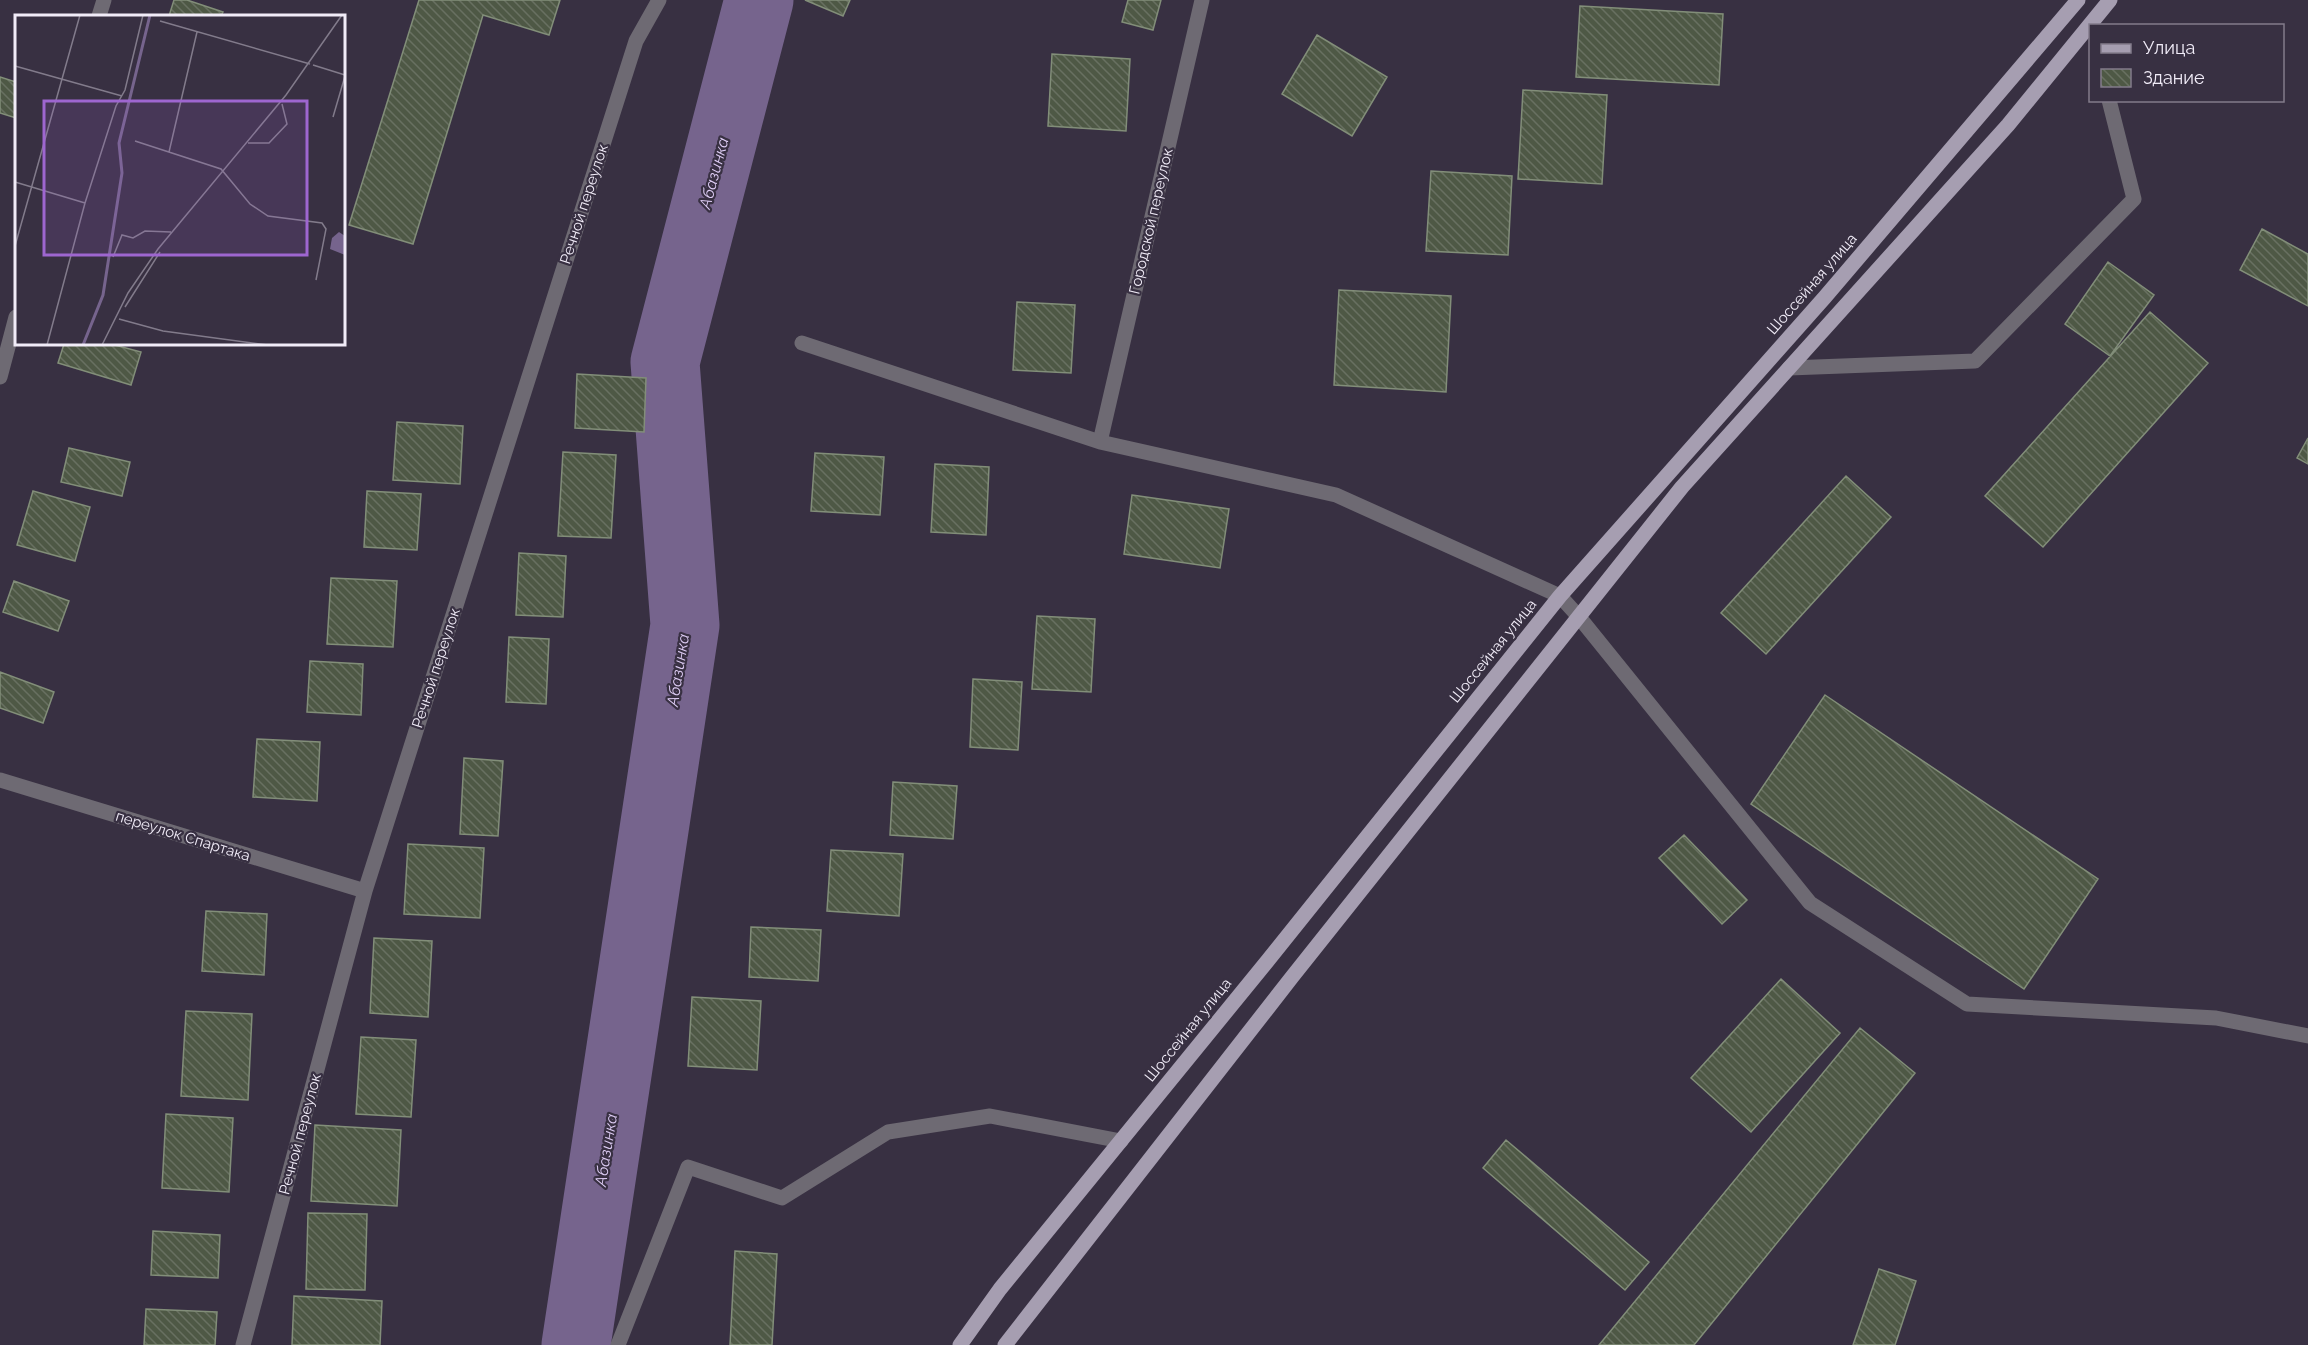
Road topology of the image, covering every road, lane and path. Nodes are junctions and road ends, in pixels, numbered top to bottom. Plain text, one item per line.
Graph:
1 (104, 0) edge
2 (659, 0) edge
3 (1202, 0) edge
4 (2078, 0) edge
5 (2110, 0) edge
6 (99, 15) edge
7 (2092, 24) edge
8 (2089, 28) edge
9 (2110, 102) edge
10 (15, 321) edge
11 (802, 343) dead end
12 (1789, 368) junction
13 (0, 376) edge
14 (1100, 442) junction
15 (1560, 596) junction
16 (1579, 617) junction
17 (0, 780) edge
18 (365, 891) junction
19 (2308, 1036) edge
20 (1121, 1141) junction
21 (243, 1345) edge
22 (618, 1345) edge
23 (960, 1345) edge
24 (1005, 1345) edge

1 - 6 street
2 - 18 street, Речной переулок
3 - 14 street, Городской переулок
4 - 15 main road, Шоссейная улица
5 - 7 main road
8 - 12 main road
9 - 12 street
10 - 13 street
11 - 14 street
12 - 16 main road
14 - 15 street
15 - 16 street
15 - 20 main road, Шоссейная улица
16 - 19 street
16 - 24 main road
17 - 18 street, переулок Спартака
18 - 21 street, Речной переулок
20 - 22 street
20 - 23 main road, Шоссейная улица

